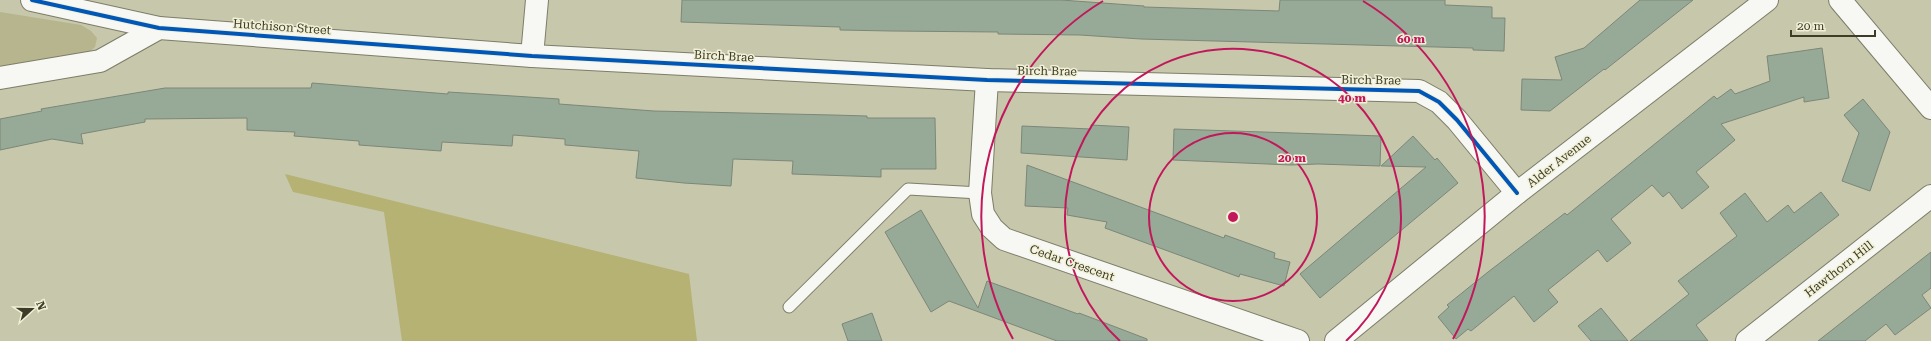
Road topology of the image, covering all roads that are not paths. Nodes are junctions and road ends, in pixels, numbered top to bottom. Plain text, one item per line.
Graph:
1 (32, 0) edge
2 (537, 0) edge
3 (1766, 0) edge
4 (1840, 0) edge
5 (159, 28) junction
6 (532, 56) junction
7 (0, 78) edge
8 (987, 80) junction
9 (1931, 108) edge
10 (980, 193) junction
11 (1517, 193) junction
12 (1931, 196) edge
13 (789, 307) dead end
14 (1298, 341) edge
15 (1336, 341) edge
16 (1747, 341) edge

1 - 5 street, Hutchison Street
2 - 6 street
3 - 11 street, Alder Avenue
4 - 9 street
5 - 6 street, Hutchison Street
5 - 7 street
6 - 8 street, Birch Brae
8 - 10 street, Cedar Crescent
8 - 11 street, Birch Brae
10 - 13 lane
10 - 14 street, Cedar Crescent
11 - 15 street, Alder Avenue
12 - 16 street, Hawthorn Hill

